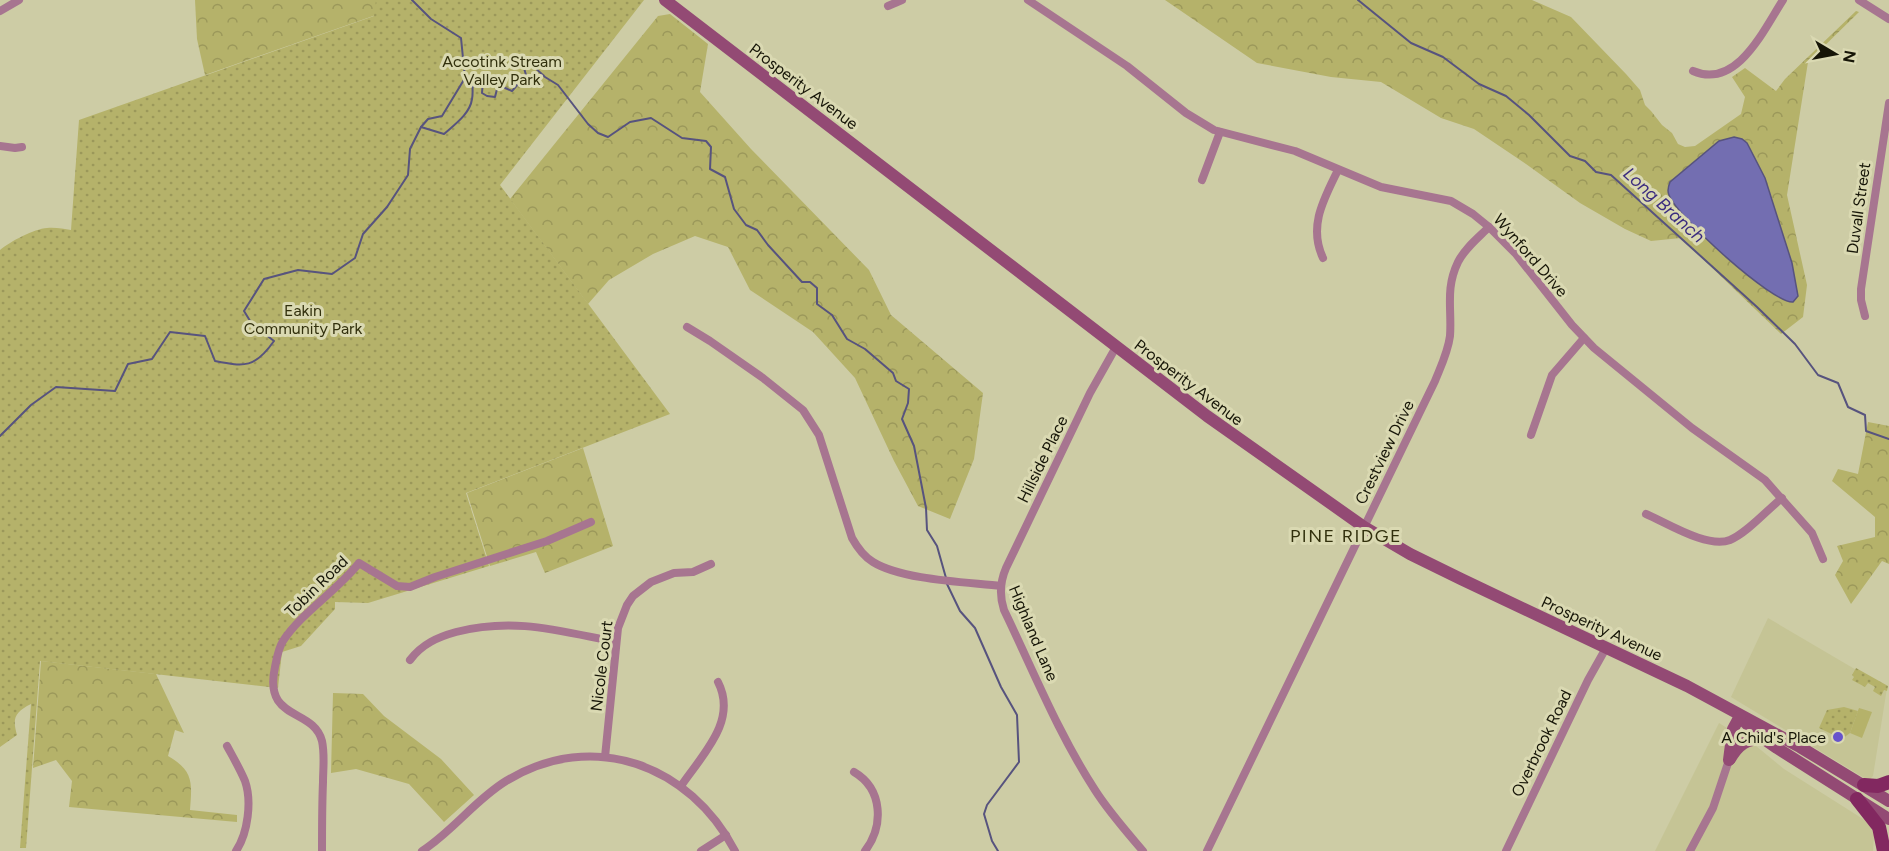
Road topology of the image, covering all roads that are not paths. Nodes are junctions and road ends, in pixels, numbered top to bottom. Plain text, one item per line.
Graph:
1 (19, 0) edge
2 (664, 0) edge
3 (902, 0) edge
4 (1028, 0) edge
5 (1783, 0) edge
6 (1859, 0) edge
7 (888, 6) dead end
8 (0, 11) edge
9 (1889, 19) edge
10 (1693, 72) dead end
11 (1889, 103) edge
12 (1220, 132) junction
13 (0, 146) edge
14 (22, 147) dead end
15 (1338, 170) junction
16 (1202, 180) dead end
17 (1489, 227) junction
18 (1323, 258) dead end
19 (1865, 316) dead end
20 (687, 327) dead end
21 (1584, 338) junction
22 (1116, 347) junction
23 (1531, 435) dead end
24 (1782, 498) junction
25 (1646, 514) dead end
26 (591, 522) dead end
27 (1364, 527) junction
28 (1823, 559) dead end
29 (711, 564) dead end
30 (1001, 586) junction
31 (616, 642) junction
32 (1606, 648) junction
33 (410, 660) dead end
34 (718, 682) dead end
35 (1740, 716) junction
36 (1764, 739) junction
37 (227, 746) dead end
38 (605, 757) junction
39 (1729, 760) junction
40 (854, 772) dead end
41 (1889, 782) edge
42 (1864, 785) junction
43 (681, 786) junction
44 (1857, 799) junction
45 (1889, 801) edge
46 (1889, 819) edge
47 (726, 835) junction
48 (236, 851) edge
49 (322, 851) edge
50 (422, 851) edge
51 (701, 851) edge
52 (735, 851) edge
53 (865, 851) edge
54 (1143, 851) edge
55 (1207, 851) edge
56 (1506, 851) edge
57 (1690, 851) edge
58 (1884, 851) edge

1 - 8 street
2 - 22 main road, Prosperity Avenue
3 - 7 street
4 - 12 street, Wynford Drive
5 - 10 street
6 - 9 street
11 - 19 street, Duvall Street
12 - 15 street, Wynford Drive
12 - 16 street
13 - 14 street
15 - 17 street, Wynford Drive
15 - 18 street
17 - 21 street, Wynford Drive
17 - 27 street, Crestview Drive
20 - 30 street, Highland Lane
21 - 23 street
21 - 24 street, Wynford Drive
22 - 27 main road, Prosperity Avenue
22 - 30 street, Hillside Place
24 - 25 street
24 - 28 street, Wynford Drive
26 - 49 street, Tobin Road
27 - 32 main road, Prosperity Avenue
27 - 55 street, Crestview Drive
29 - 31 street, Nicole Court
30 - 54 street, Highland Lane
31 - 33 street
31 - 38 street, Nicole Court
32 - 35 main road, Prosperity Avenue
32 - 56 street, Overbrook Road
34 - 43 street
35 - 36 main road, Prosperity Avenue
35 - 39 main road
35 - 42 main road, Prosperity Avenue
36 - 39 main road
36 - 44 main road, Prosperity Avenue
37 - 48 street
38 - 43 street
38 - 50 street
39 - 57 street
40 - 53 street
41 - 42 main road
42 - 45 main road, Prosperity Avenue
43 - 47 street
44 - 46 main road, Prosperity Avenue
44 - 58 main road
47 - 51 street
47 - 52 street

